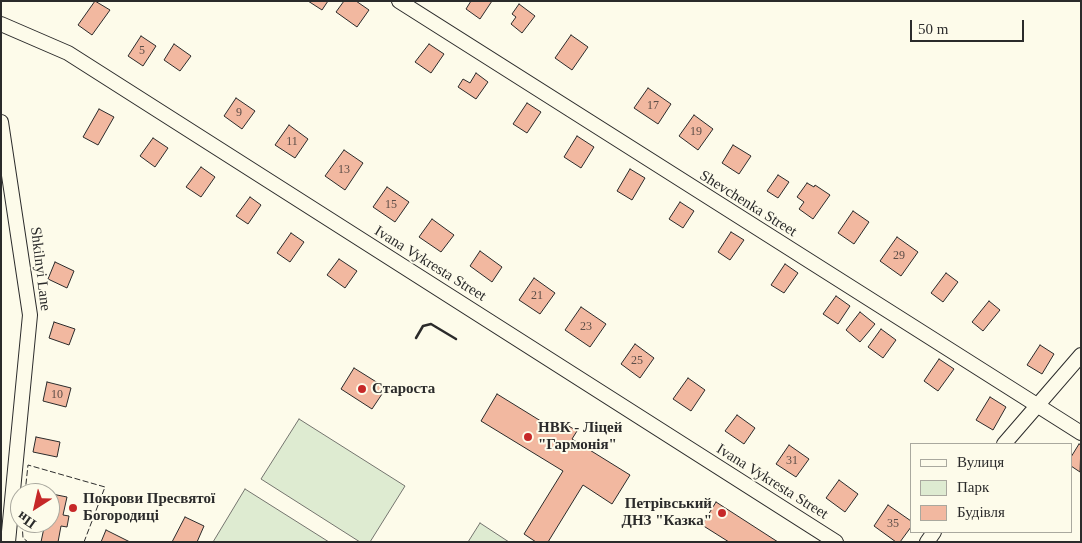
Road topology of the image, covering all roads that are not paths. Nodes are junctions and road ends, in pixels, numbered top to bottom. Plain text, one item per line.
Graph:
1 (399, 1) edge
2 (1, 24) edge
3 (1, 122) edge
4 (1081, 355) edge
5 (1036, 405) junction
6 (1081, 433) edge
7 (1005, 443) edge
8 (8, 542) edge
9 (836, 542) edge

1 - 5 street, Shevchenka Street
2 - 9 street, Ivana Vykresta Street
3 - 8 street, Shkilnyi Lane
4 - 5 street
5 - 6 street, Shevchenka Street
5 - 7 street

